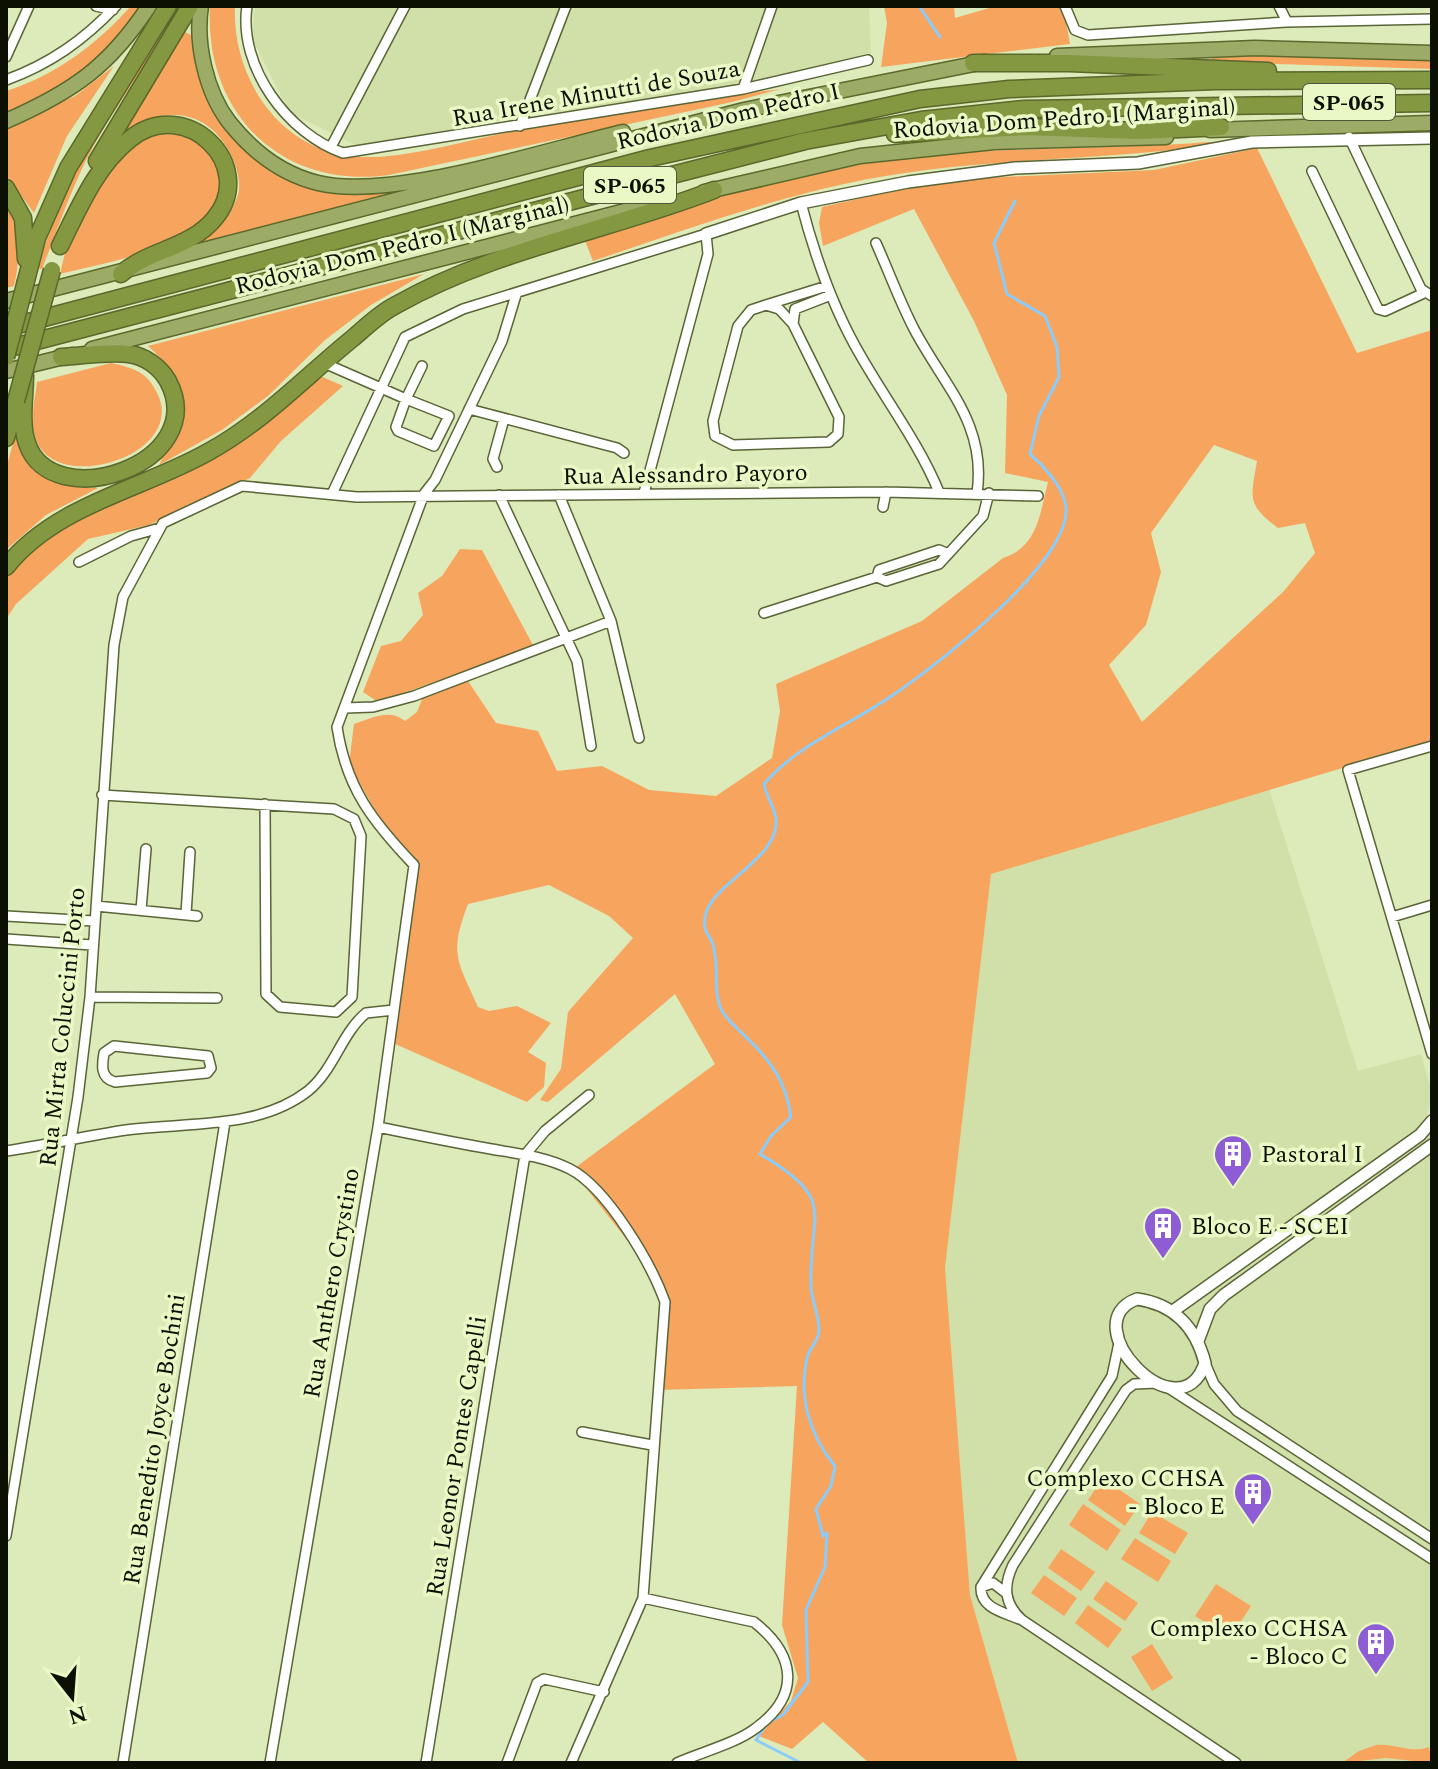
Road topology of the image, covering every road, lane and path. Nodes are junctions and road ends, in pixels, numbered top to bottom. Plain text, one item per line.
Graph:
1 (29, 6) edge
2 (96, 6) edge
3 (149, 6) edge
4 (168, 6) edge
5 (190, 6) edge
6 (201, 6) edge
7 (247, 6) edge
8 (405, 6) edge
9 (566, 6) edge
10 (772, 6) edge
11 (1065, 6) edge
12 (1279, 6) edge
13 (115, 8) edge
14 (1432, 19) edge
15 (1287, 22) junction
16 (1432, 53) edge
17 (6, 57) edge
18 (868, 60) dead end
19 (973, 63) junction
20 (1361, 79) junction
21 (6, 80) edge
22 (1432, 80) edge
23 (743, 89) junction
24 (1432, 103) edge
25 (744, 110) junction
26 (6, 121) edge
27 (1432, 123) edge
28 (520, 126) junction
29 (1221, 127) junction
30 (1349, 137) junction
31 (1432, 138) edge
32 (805, 141) junction
33 (331, 147) junction
34 (1312, 171) dead end
35 (6, 188) edge
36 (714, 190) junction
37 (801, 203) junction
38 (706, 234) junction
39 (876, 243) dead end
40 (60, 246) junction
41 (121, 274) junction
42 (26, 281) junction
43 (829, 290) junction
44 (516, 295) junction
45 (1428, 295) edge
46 (6, 301) edge
47 (766, 305) junction
48 (793, 324) junction
49 (6, 328) edge
50 (6, 349) edge
51 (6, 357) edge
52 (61, 357) junction
53 (324, 363) junction
54 (422, 366) dead end
55 (25, 370) junction
56 (6, 371) edge
57 (382, 387) junction
58 (406, 399) junction
59 (469, 409) junction
60 (504, 419) junction
61 (6, 438) edge
62 (624, 453) dead end
63 (497, 467) dead end
64 (886, 492) junction
65 (939, 492) junction
66 (644, 493) junction
67 (977, 493) junction
68 (989, 493) junction
69 (332, 494) junction
70 (424, 494) junction
71 (499, 495) junction
72 (559, 495) junction
73 (1038, 496) dead end
74 (883, 507) dead end
75 (160, 528) junction
76 (79, 562) dead end
77 (6, 567) edge
78 (764, 613) dead end
79 (611, 621) junction
80 (567, 639) junction
81 (345, 708) junction
82 (639, 738) dead end
83 (591, 746) dead end
84 (1432, 746) edge
85 (102, 795) junction
86 (265, 804) junction
87 (146, 849) dead end
88 (190, 852) dead end
89 (1432, 905) edge
90 (96, 906) junction
91 (141, 910) junction
92 (186, 914) junction
93 (6, 916) edge
94 (197, 916) dead end
95 (1392, 917) junction
96 (94, 921) junction
97 (6, 939) edge
98 (92, 945) junction
99 (90, 997) junction
100 (217, 998) dead end
101 (394, 1010) junction
102 (183, 1053) junction
103 (1432, 1054) edge
104 (81, 1067) junction
105 (102, 1069) junction
106 (181, 1075) junction
107 (589, 1095) dead end
108 (1432, 1121) edge
109 (225, 1122) junction
110 (378, 1127) junction
111 (71, 1140) junction
112 (1432, 1145) edge
113 (6, 1151) edge
114 (525, 1155) junction
115 (1173, 1311) junction
116 (1198, 1341) junction
117 (1119, 1343) junction
118 (1205, 1363) junction
119 (1163, 1385) junction
120 (582, 1432) dead end
121 (652, 1445) junction
122 (6, 1536) edge
123 (1432, 1539) edge
124 (1432, 1559) edge
125 (981, 1587) junction
126 (1006, 1593) junction
127 (643, 1598) junction
128 (1022, 1620) junction
129 (604, 1692) junction
130 (123, 1763) edge
131 (270, 1763) edge
132 (426, 1763) edge
133 (507, 1763) edge
134 (571, 1763) edge
135 (677, 1763) edge
136 (1236, 1763) edge

1 - 17 street
2 - 13 street
3 - 26 highway
4 - 42 highway
5 - 40 highway
6 - 25 highway
7 - 33 street
8 - 33 street
9 - 28 street
10 - 23 street
11 - 15 street
12 - 15 street
13 - 21 street
14 - 15 street
16 - 19 highway
18 - 23 street, Rua Irene Minutti de Souza
19 - 20 highway
19 - 25 highway
20 - 22 highway, Rodovia Dom Pedro I / SP-065
20 - 49 highway, Rodovia Dom Pedro I / SP-065
23 - 28 street, Rua Irene Minutti de Souza
24 - 32 highway, Rodovia Dom Pedro I / SP-065
25 - 41 highway, Rodovia Dom Pedro I (Marginal) / SP-065
27 - 29 highway, Rodovia Dom Pedro I (Marginal) / SP-065
28 - 33 street, Rua Irene Minutti de Souza
29 - 32 highway
29 - 36 highway, Rodovia Dom Pedro I (Marginal) / SP-065
30 - 31 street
30 - 37 street
30 - 45 street
32 - 50 highway, Rodovia Dom Pedro I / SP-065
34 - 45 street
35 - 42 highway
36 - 52 highway, Rodovia Dom Pedro I (Marginal) / SP-065
36 - 53 highway
37 - 38 street
37 - 43 street
38 - 44 street
38 - 66 street
39 - 67 street
40 - 41 highway
40 - 55 highway, bridge
41 - 46 highway, Rodovia Dom Pedro I (Marginal) / SP-065
42 - 51 highway, bridge
43 - 47 street
43 - 48 street
43 - 65 street
44 - 57 street
44 - 59 street
47 - 48 street
47 - 48 street
52 - 55 highway
52 - 56 highway, Rodovia Dom Pedro I (Marginal) / SP-065
53 - 57 street
53 - 77 highway
54 - 58 street
55 - 61 highway, bridge
57 - 58 street
57 - 69 street
58 - 58 street
59 - 60 street
59 - 70 street
60 - 62 street
60 - 63 street
64 - 65 street, Rua Alessandro Payoro
64 - 66 street, Rua Alessandro Payoro
64 - 74 street
65 - 67 street, Rua Alessandro Payoro
66 - 72 street, Rua Alessandro Payoro
67 - 68 street, Rua Alessandro Payoro
68 - 73 street, Rua Alessandro Payoro
68 - 78 street
69 - 70 street, Rua Alessandro Payoro
69 - 75 street, Rua Alessandro Payoro
70 - 71 street, Rua Alessandro Payoro
70 - 81 street
71 - 72 street, Rua Alessandro Payoro
71 - 80 street
72 - 79 street
75 - 76 street, Rua Alessandro Payoro
75 - 85 street, Rua Mirta Coluccini Porto
79 - 80 street
79 - 82 street
80 - 81 street
80 - 83 street
81 - 101 street, Rua Anthero Crystino
84 - 95 street
85 - 86 street
85 - 90 street, Rua Mirta Coluccini Porto
86 - 86 street
87 - 91 street
88 - 92 street
89 - 95 street
90 - 91 street
90 - 96 street, Rua Mirta Coluccini Porto
91 - 92 street
92 - 94 street
93 - 96 street
95 - 103 street
96 - 98 street, Rua Mirta Coluccini Porto
97 - 98 street
98 - 99 street, Rua Mirta Coluccini Porto
99 - 100 street
99 - 104 street, Rua Mirta Coluccini Porto
101 - 109 street
101 - 110 street, Rua Anthero Crystino
102 - 105 street
102 - 106 street
102 - 106 street
104 - 105 street
104 - 111 street, Rua Mirta Coluccini Porto
105 - 106 street
107 - 114 street
108 - 115 street
109 - 111 street
109 - 130 street, Rua Benedito Joyce Bochini
110 - 114 street
110 - 131 street, Rua Anthero Crystino
111 - 113 street
111 - 122 street, Rua Mirta Coluccini Porto
112 - 116 street
114 - 121 street
114 - 132 street, Rua Leonor Pontes Capelli
115 - 116 street
115 - 117 street
116 - 118 street
117 - 119 street
117 - 125 street
118 - 119 street
118 - 123 street
119 - 124 street
119 - 126 street
120 - 121 street
121 - 127 street
125 - 126 street
125 - 128 street
126 - 128 street
127 - 129 street
127 - 135 street
128 - 136 street
129 - 133 street
129 - 134 street

